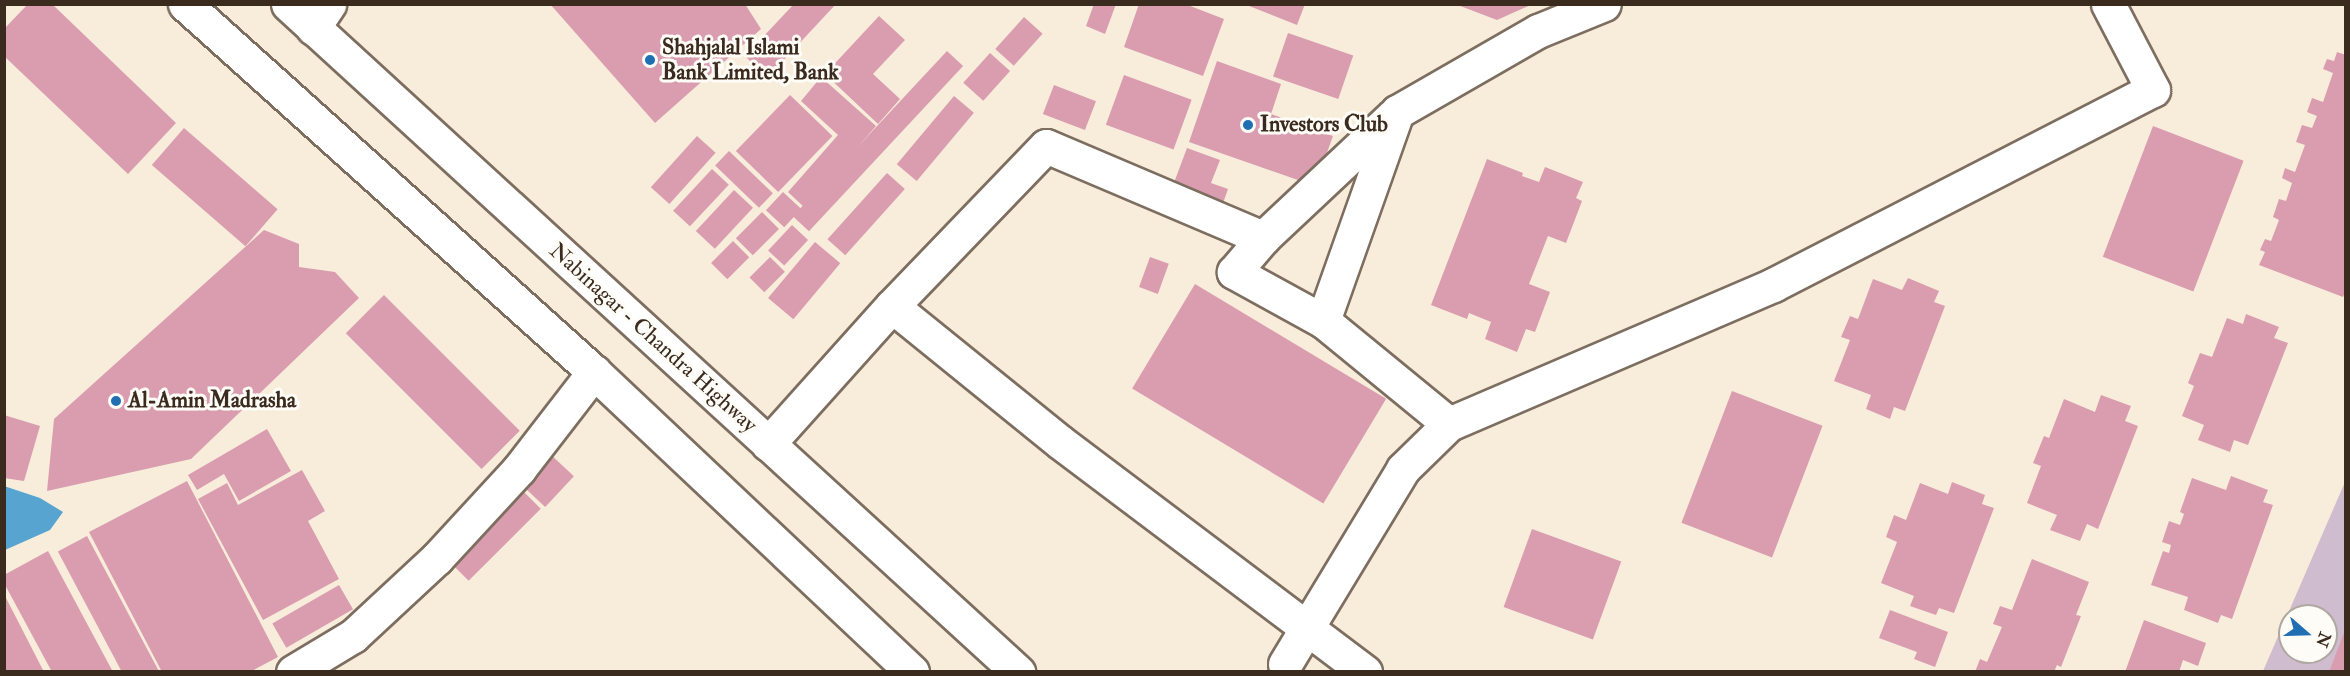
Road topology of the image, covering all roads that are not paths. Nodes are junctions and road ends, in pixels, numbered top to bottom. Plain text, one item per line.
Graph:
1 (185, 4) edge
2 (288, 4) edge
3 (1604, 4) edge
4 (2108, 4) edge
5 (321, 16) edge
6 (1397, 112) junction
7 (1263, 238) junction
8 (892, 306) junction
9 (1323, 321) junction
10 (594, 372) junction
11 (1449, 424) junction
12 (768, 444) junction
13 (1310, 628) junction
14 (1287, 669) edge
15 (293, 672) edge
16 (912, 672) edge
17 (1018, 672) edge
18 (1365, 672) edge

1 - 10 main road
2 - 5 main road, Nabinagar - Chandra Highway
3 - 6 main road
4 - 11 main road
5 - 12 main road, Nabinagar - Chandra Highway
6 - 7 main road
6 - 9 main road
7 - 8 main road
7 - 9 main road
8 - 12 main road
8 - 13 main road
9 - 11 main road
10 - 15 main road
10 - 16 main road
11 - 13 main road
12 - 17 main road, Nabinagar - Chandra Highway
13 - 14 main road
13 - 18 main road

